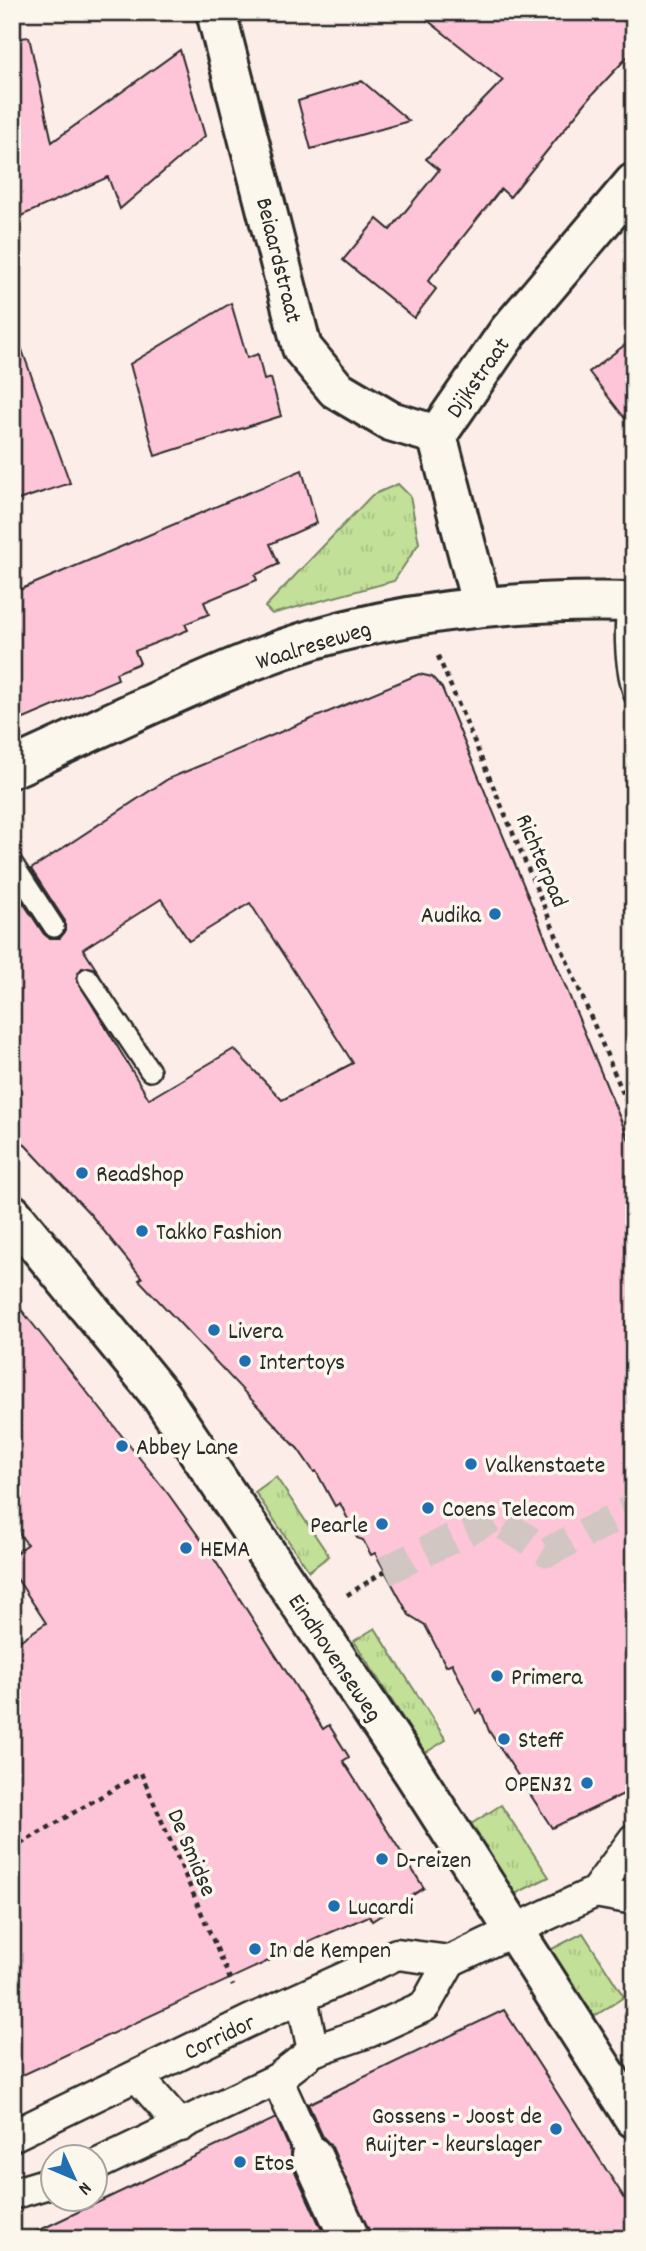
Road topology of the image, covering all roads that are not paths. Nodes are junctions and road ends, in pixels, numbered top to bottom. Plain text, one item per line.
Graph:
1 (216, 12) edge
2 (634, 183) edge
3 (437, 435) junction
4 (631, 602) edge
5 (482, 607) junction
6 (634, 695) edge
7 (12, 768) edge
8 (12, 863) edge
9 (54, 927) dead end
10 (88, 978) dead end
11 (150, 1071) dead end
12 (12, 1214) edge
13 (634, 1839) edge
14 (595, 1892) junction
15 (634, 1899) edge
16 (512, 1930) junction
17 (450, 1961) junction
18 (302, 1998) junction
19 (313, 2052) junction
20 (138, 2076) junction
21 (277, 2078) junction
22 (629, 2102) edge
23 (181, 2126) junction
24 (12, 2136) edge
25 (312, 2156) joint
26 (108, 2160) edge
27 (38, 2186) edge
28 (12, 2194) edge
29 (350, 2239) edge

1 - 3 street, Beiaardstraat
2 - 3 street, Dijkstraat
3 - 5 street, Dijkstraat
4 - 5 street, Waalreseweg
4 - 6 lane
5 - 7 street, Waalreseweg
8 - 9 lane
10 - 11 lane
12 - 16 street, Eindhovenseweg
13 - 14 street
14 - 15 street
14 - 16 street
16 - 17 street
16 - 22 street, Eindhovenseweg
17 - 18 street, Corridor
17 - 19 street
18 - 19 street
18 - 20 street, Corridor
19 - 21 street
20 - 23 street
20 - 24 street, Corridor
21 - 23 street
21 - 25 street
23 - 26 street
25 - 29 street
27 - 28 street

